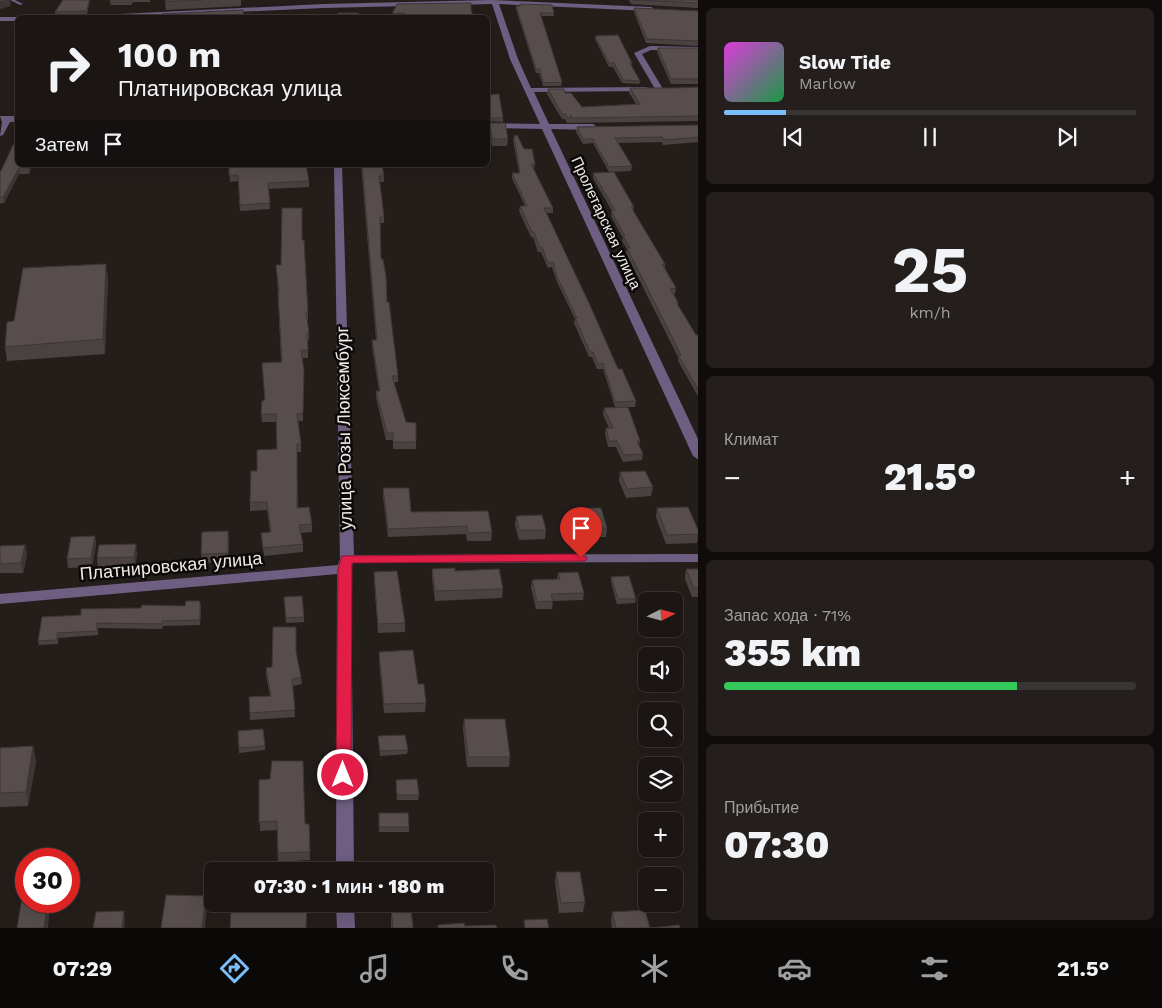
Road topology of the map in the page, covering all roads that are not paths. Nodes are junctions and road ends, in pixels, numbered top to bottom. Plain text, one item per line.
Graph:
1 (12, 0) edge
2 (494, 1) edge
3 (21, 4) dead end
4 (321, 6) edge
5 (659, 9) edge
6 (112, 15) edge
7 (15, 18) edge
8 (0, 19) edge
9 (698, 49) edge
10 (658, 89) junction
11 (668, 89) edge
12 (528, 90) junction
13 (4, 119) edge
14 (490, 126) edge
15 (603, 127) edge
16 (546, 128) junction
17 (0, 133) edge
18 (338, 167) edge
19 (698, 456) edge
20 (698, 558) edge
21 (345, 564) junction
22 (0, 599) edge
23 (345, 862) edge
24 (345, 912) edge
25 (346, 928) edge

1 - 3 lane
2 - 4 street
2 - 5 street
2 - 12 street, Пролетарская улица
4 - 6 street
7 - 8 street
9 - 10 street
10 - 11 street
10 - 12 street
12 - 16 street, Пролетарская улица
13 - 17 street
14 - 16 street
15 - 16 street
16 - 19 street, Пролетарская улица
18 - 21 street, улица Розы Люксембург
20 - 21 street, Платнировская улица
21 - 22 street, Платнировская улица
21 - 23 street, улица Розы Люксембург
24 - 25 street

